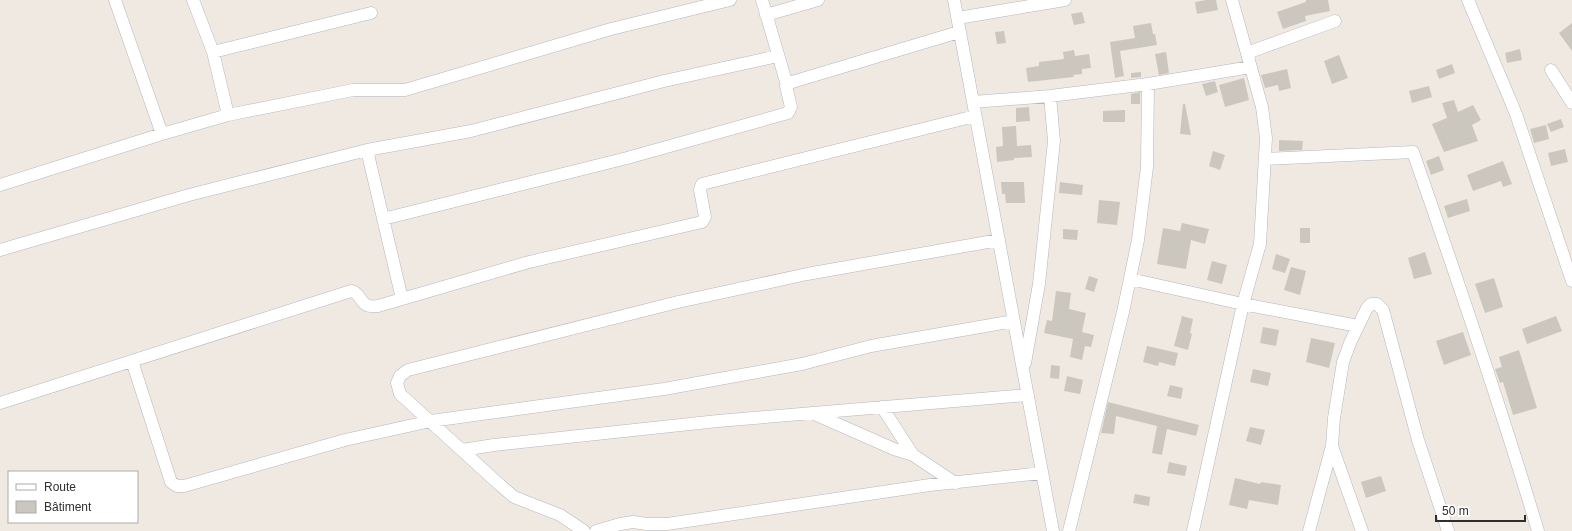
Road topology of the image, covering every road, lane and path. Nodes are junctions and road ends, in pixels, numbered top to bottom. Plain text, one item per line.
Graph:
1 (115, 0) edge
2 (193, 0) edge
3 (730, 0) edge
4 (762, 0) edge
5 (818, 0) edge
6 (954, 0) edge
7 (1065, 0) edge
8 (1232, 0) edge
9 (1468, 0) edge
10 (371, 13) dead end
11 (766, 15) junction
12 (958, 18) junction
13 (1335, 21) dead end
14 (959, 32) junction
15 (213, 52) junction
16 (1247, 53) junction
17 (778, 56) junction
18 (1251, 67) junction
19 (1551, 70) dead end
20 (1148, 84) junction
21 (787, 85) junction
22 (1050, 96) junction
23 (973, 102) junction
24 (1572, 103) edge
25 (228, 115) junction
26 (975, 116) junction
27 (162, 134) junction
28 (367, 150) junction
29 (1266, 159) junction
30 (0, 185) edge
31 (383, 220) junction
32 (999, 240) junction
33 (0, 250) edge
34 (1130, 278) junction
35 (1572, 281) edge
36 (402, 299) junction
37 (1243, 304) junction
38 (1014, 321) junction
39 (1358, 326) junction
40 (132, 361) junction
41 (1023, 370) junction
42 (1028, 395) junction
43 (0, 403) edge
44 (882, 407) junction
45 (811, 413) junction
46 (431, 421) junction
47 (1332, 446) junction
48 (462, 450) junction
49 (913, 455) junction
50 (1042, 473) junction
51 (955, 483) junction
52 (584, 531) edge
53 (596, 531) edge
54 (1053, 531) edge
55 (1069, 531) edge
56 (1193, 531) edge
57 (1309, 531) edge
58 (1362, 531) edge
59 (1448, 531) edge
60 (1538, 531) edge

1 - 27 street
2 - 15 street
3 - 25 street
4 - 11 street
5 - 11 street
6 - 12 street
7 - 12 street
8 - 16 street
9 - 35 street
10 - 15 street
11 - 17 street
12 - 14 street
13 - 16 street
14 - 21 street
14 - 23 street
15 - 25 street
16 - 18 street
17 - 21 street
17 - 28 street
18 - 20 street
18 - 29 street
19 - 24 street
20 - 22 street
20 - 34 street
21 - 31 street
22 - 23 street
22 - 41 street
23 - 26 street
25 - 27 street
26 - 32 street
26 - 36 street
27 - 30 street
28 - 31 street
28 - 33 street
29 - 37 street
29 - 60 street
31 - 36 street
32 - 38 street
32 - 46 street
34 - 37 street
34 - 55 street
36 - 40 street
37 - 39 street
37 - 56 street
38 - 41 street
38 - 46 street
39 - 47 street
39 - 59 street
40 - 43 street
40 - 46 street
41 - 42 street
42 - 44 street
42 - 50 street
44 - 45 street
44 - 49 street
45 - 48 street
45 - 49 street
46 - 48 street
47 - 57 street
47 - 58 street
48 - 52 street
49 - 51 street
50 - 51 street
50 - 54 street
51 - 53 street

